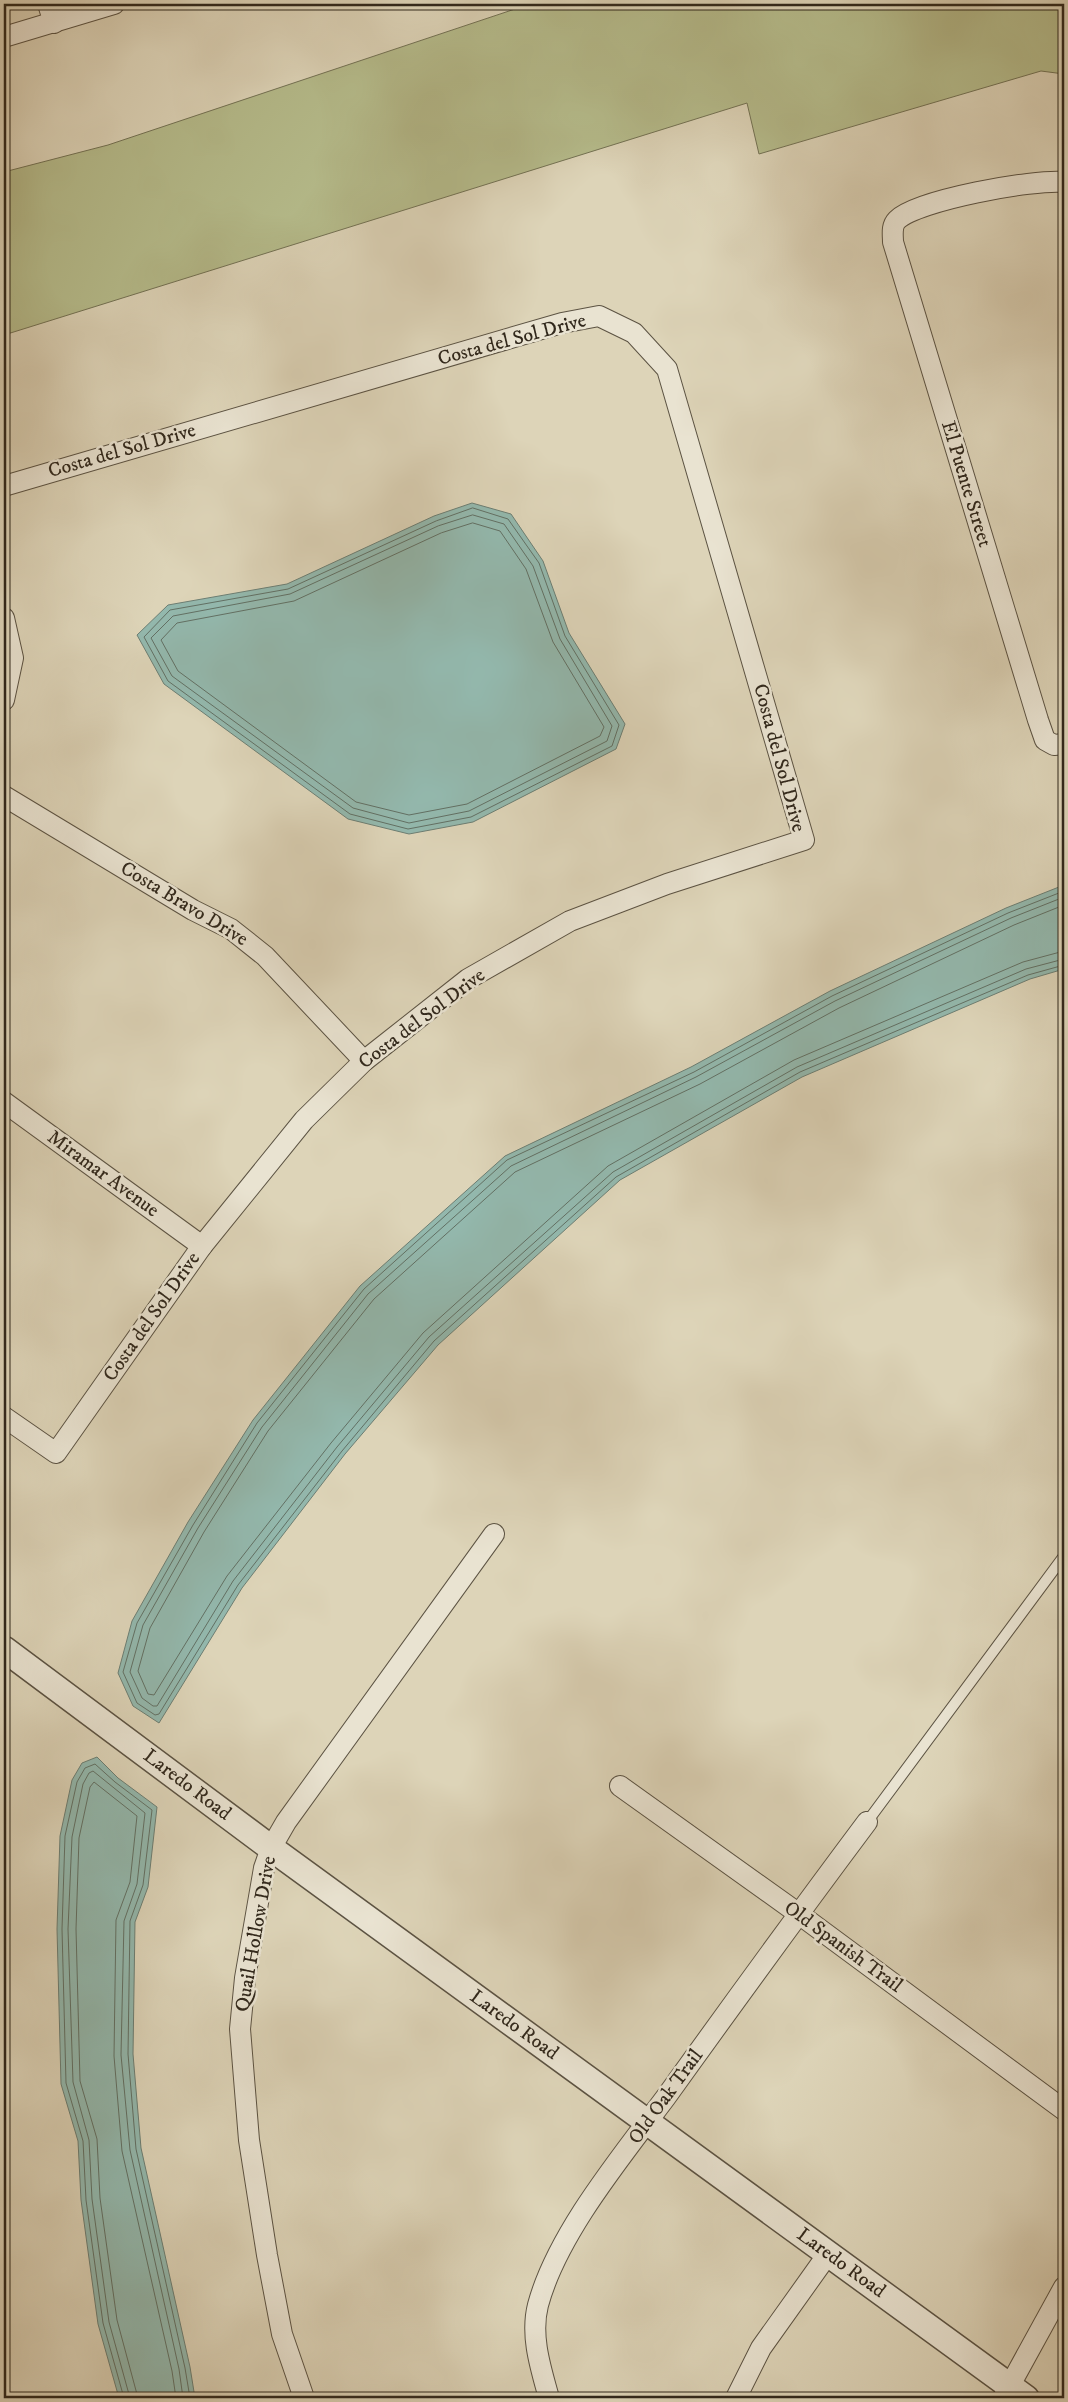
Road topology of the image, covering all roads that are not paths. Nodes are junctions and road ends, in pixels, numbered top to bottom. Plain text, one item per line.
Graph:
1 (114, 4) edge
2 (51, 13) edge
3 (4, 37) edge
4 (1064, 182) edge
5 (4, 486) edge
6 (4, 618) edge
7 (4, 700) edge
8 (1058, 744) edge
9 (4, 796) edge
10 (364, 1061) junction
11 (4, 1102) edge
12 (202, 1246) junction
13 (4, 1417) edge
14 (494, 1534) dead end
15 (1064, 1556) edge
16 (4, 1649) edge
17 (620, 1786) dead end
18 (867, 1822) joint
19 (271, 1848) junction
20 (799, 1914) junction
21 (1064, 2110) edge
22 (647, 2122) junction
23 (828, 2254) junction
24 (1064, 2287) edge
25 (1013, 2394) edge
26 (304, 2398) edge
27 (549, 2398) edge
28 (736, 2398) edge

1 - 2 street
2 - 3 street
4 - 8 street, El Puente Street
5 - 10 street, Costa del Sol Drive
6 - 7 street
9 - 10 street, Costa Bravo Drive
10 - 12 street, Costa del Sol Drive
11 - 12 street, Miramar Avenue
12 - 13 street, Costa del Sol Drive
14 - 19 street, Quail Hollow Drive
15 - 18 lane
16 - 19 street, Laredo Road
17 - 20 street, Old Spanish Trail
18 - 20 street, Old Oak Trail
19 - 22 street, Laredo Road
19 - 26 street, Quail Hollow Drive
20 - 21 street, Old Spanish Trail
20 - 22 street, Old Oak Trail
22 - 23 street, Laredo Road
22 - 27 street, Old Oak Trail
23 - 25 street, Laredo Road
23 - 28 street
24 - 25 street

